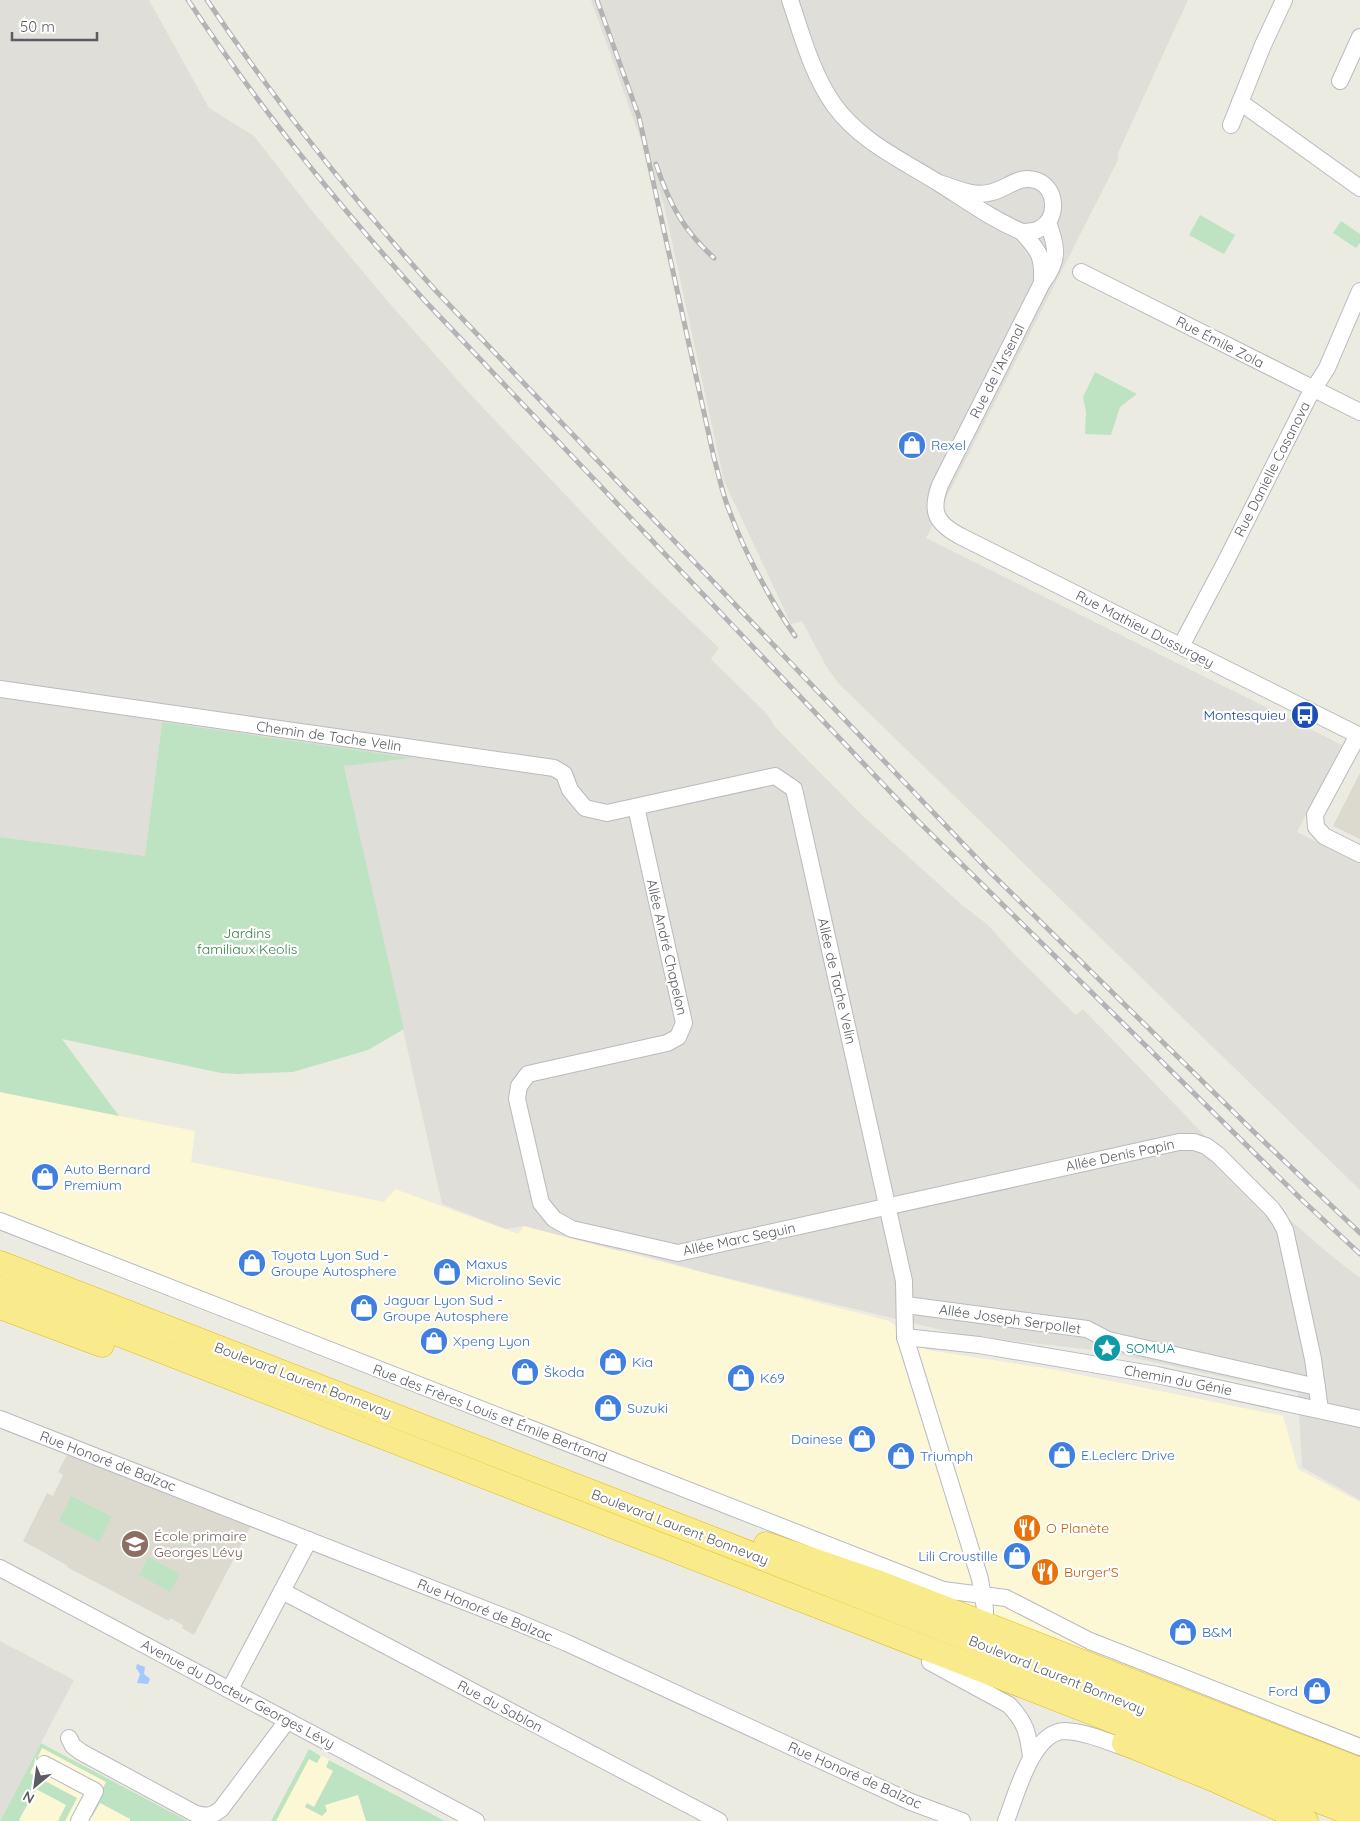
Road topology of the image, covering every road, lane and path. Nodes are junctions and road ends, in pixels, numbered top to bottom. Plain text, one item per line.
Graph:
1 (790, 0) edge
2 (1284, 0) edge
3 (1360, 37) edge
4 (1340, 81) dead end
5 (1240, 102) junction
6 (1231, 125) dead end
7 (939, 184) junction
8 (1360, 188) edge
9 (1048, 222) junction
10 (1022, 232) junction
11 (1081, 272) dead end
12 (1042, 283) junction
13 (1360, 291) edge
14 (1314, 389) junction
15 (1360, 412) edge
16 (936, 515) joint
17 (1181, 646) junction
18 (0, 690) edge
19 (1359, 736) edge
20 (636, 808) junction
21 (1360, 854) edge
22 (541, 1203) joint
23 (887, 1207) junction
24 (0, 1221) edge
25 (0, 1248) edge
26 (0, 1263) edge
27 (0, 1288) edge
28 (104, 1303) junction
29 (906, 1305) junction
30 (0, 1307) edge
31 (905, 1337) junction
32 (1317, 1387) junction
33 (1320, 1410) junction
34 (325, 1415) junction
35 (0, 1419) edge
36 (1360, 1419) edge
37 (597, 1495) junction
38 (308, 1540) junction
39 (0, 1568) edge
40 (282, 1591) junction
41 (984, 1596) junction
42 (861, 1622) junction
43 (985, 1624) junction
44 (930, 1662) junction
45 (230, 1689) junction
46 (287, 1721) junction
47 (69, 1738) dead end
48 (1360, 1747) edge
49 (1031, 1756) junction
50 (44, 1764) dead end
51 (1175, 1764) junction
52 (1360, 1770) edge
53 (1360, 1794) edge
54 (1360, 1817) edge
55 (79, 1821) edge
56 (476, 1821) edge
57 (719, 1821) edge
58 (962, 1821) edge
59 (1006, 1821) edge
60 (1306, 1821) edge

1 - 7 street
2 - 5 street
3 - 4 street
5 - 6 street
5 - 8 street
7 - 9 street
7 - 10 street
9 - 10 street
9 - 12 street, Rue de l'Arsenal
10 - 12 street, Rue de l'Arsenal
11 - 14 street, Rue Émile Zola
12 - 16 street, Rue de l'Arsenal
13 - 14 street, Rue Danielle Casanova
14 - 15 street, Rue Émile Zola
14 - 17 street, Rue Danielle Casanova
16 - 17 street, Rue Mathieu Dussurgey
17 - 19 street, Rue Mathieu Dussurgey
18 - 20 street, Chemin de Tache Velin
19 - 21 street
20 - 22 street, Allée André Chapelon
20 - 23 street, Allée de Tache Velin
22 - 23 street, Allée Marc Seguin
23 - 29 street, Allée de Tache Velin
23 - 32 street, Allée Denis Papin
24 - 41 street, Rue des Frères Louis et Émile Bertrand
25 - 28 highway
26 - 28 highway, Boulevard Laurent Bonnevay
27 - 34 highway, Boulevard Laurent Bonnevay
28 - 37 highway, Boulevard Laurent Bonnevay
29 - 31 street, Allée de Tache Velin
29 - 32 street, Allée Joseph Serpollet
30 - 34 highway
31 - 33 street, Chemin du Génie
31 - 41 street, Allée de Tache Velin
32 - 33 street, Allée Denis Papin
33 - 36 street, Chemin du Génie
34 - 42 highway, Boulevard Laurent Bonnevay
35 - 38 street, Rue Honoré de Balzac
37 - 43 highway
37 - 53 highway, Boulevard Laurent Bonnevay
38 - 40 street
38 - 58 street, Rue Honoré de Balzac
39 - 45 street, Avenue du Docteur Georges Lévy
40 - 45 street
40 - 57 street, Rue du Sablon
41 - 43 street, Allée de Tache Velin
41 - 48 street, Rue des Frères Louis et Émile Bertrand
42 - 44 highway
42 - 54 highway, Boulevard Laurent Bonnevay
43 - 52 highway
44 - 49 street
44 - 51 highway
45 - 46 street, Avenue du Docteur Georges Lévy
46 - 47 street
46 - 56 street, Avenue du Docteur Georges Lévy
49 - 51 street
49 - 59 street
50 - 55 street
51 - 60 highway

